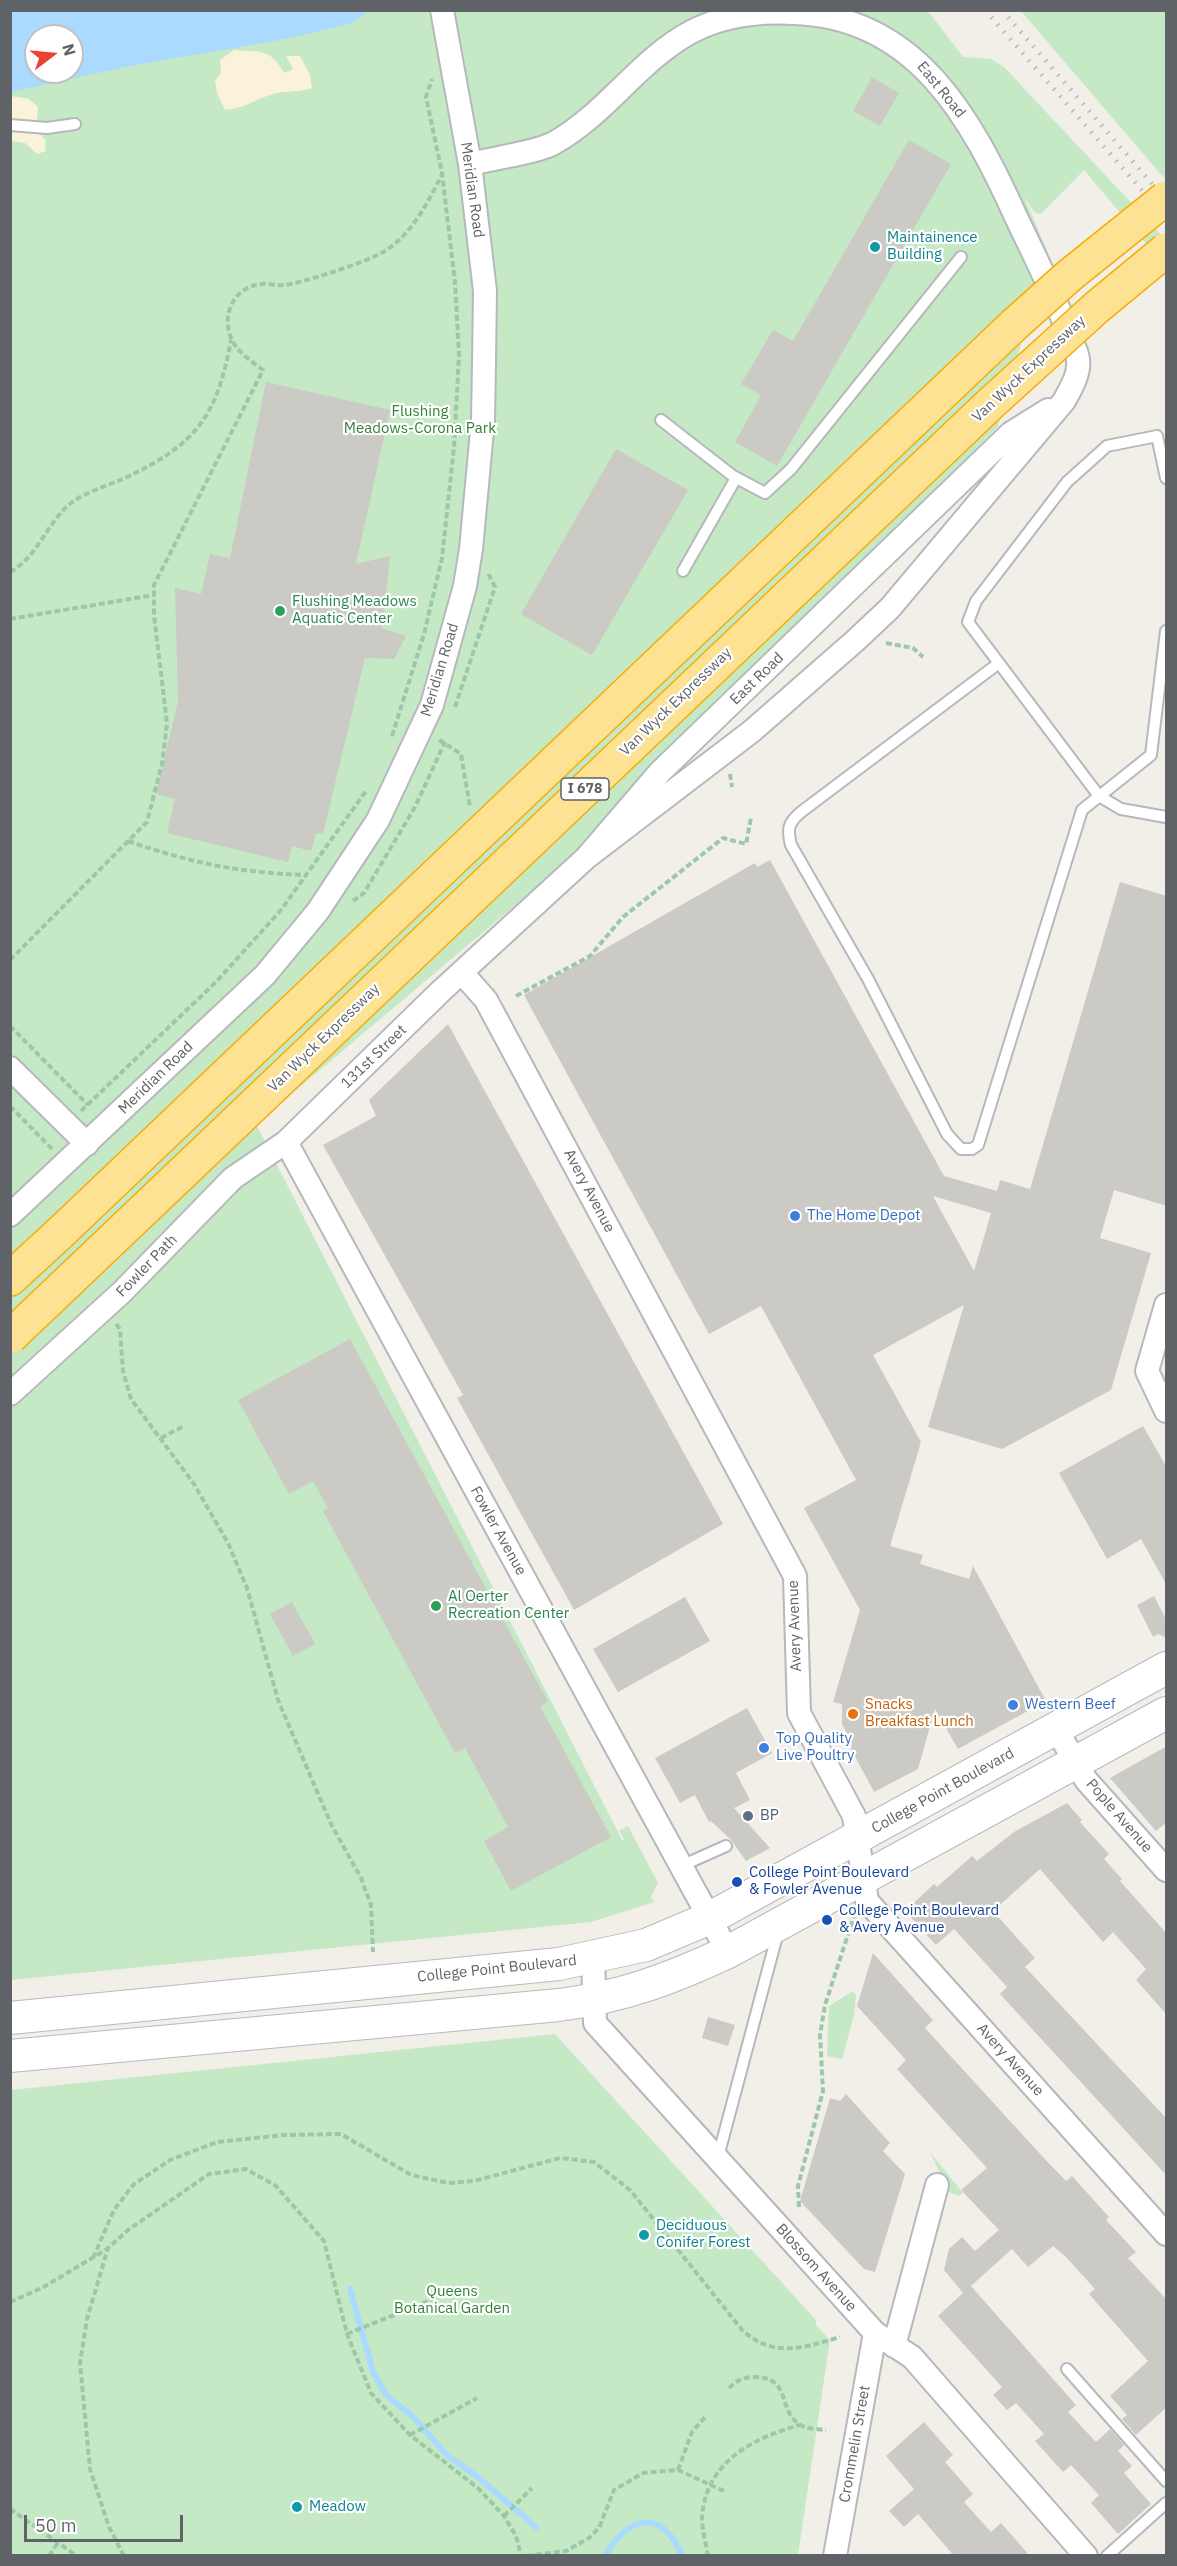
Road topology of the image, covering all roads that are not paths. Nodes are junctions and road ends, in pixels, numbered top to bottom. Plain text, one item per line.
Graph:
1 (442, 10) edge
2 (794, 12) edge
3 (75, 123) dead end
4 (10, 125) edge
5 (470, 164) junction
6 (1167, 198) edge
7 (1167, 250) edge
8 (962, 257) dead end
9 (1070, 391) junction
10 (661, 420) dead end
11 (736, 478) junction
12 (1167, 478) edge
13 (683, 571) dead end
14 (1167, 632) edge
15 (999, 663) junction
16 (1099, 796) junction
17 (1167, 818) edge
18 (587, 857) junction
19 (463, 974) junction
20 (10, 1068) edge
21 (286, 1142) junction
22 (87, 1144) junction
23 (10, 1215) edge
24 (60, 1233) junction
25 (10, 1267) edge
26 (10, 1279) edge
27 (1167, 1305) edge
28 (10, 1337) edge
29 (1161, 1387) edge
30 (10, 1394) edge
31 (1167, 1411) edge
32 (1167, 1668) edge
33 (1167, 1713) edge
34 (1056, 1729) junction
35 (1076, 1764) junction
36 (857, 1839) junction
37 (726, 1846) dead end
38 (681, 1866) junction
39 (1167, 1870) edge
40 (863, 1879) junction
41 (710, 1918) junction
42 (780, 1924) junction
43 (728, 1952) junction
44 (592, 1957) junction
45 (594, 2001) junction
46 (10, 2019) edge
47 (10, 2056) edge
48 (718, 2157) junction
49 (937, 2185) dead end
50 (1167, 2234) edge
51 (874, 2333) junction
52 (894, 2346) junction
53 (1067, 2369) dead end
54 (1167, 2481) edge
55 (1167, 2503) edge
56 (835, 2556) edge
57 (1086, 2556) edge
58 (1107, 2556) edge

1 - 5 street, Meridian Road
2 - 5 street, East Road
2 - 9 street, East Road
3 - 4 lane
5 - 22 street, Meridian Road
6 - 24 highway, I 678, bridge
7 - 28 highway, Van Wyck Expressway / I 678, bridge
8 - 11 lane
9 - 18 street, East Road
9 - 18 street
10 - 11 lane
11 - 13 lane
12 - 15 lane
14 - 16 lane
15 - 16 lane
15 - 16 lane
16 - 17 lane
18 - 19 street, East Road
19 - 21 street, 131st Street
19 - 36 street, Avery Avenue
20 - 22 street
21 - 30 street, Fowler Path
21 - 38 street, Fowler Avenue
22 - 23 street, Meridian Road
24 - 25 highway
24 - 26 highway, I 678
27 - 29 street
29 - 31 street
32 - 34 main road, College Point Boulevard
33 - 35 main road
34 - 35 street, Pople Avenue
34 - 36 main road, College Point Boulevard
35 - 39 street, Pople Avenue
35 - 40 main road
36 - 40 street, Avery Avenue
36 - 41 main road, College Point Boulevard
37 - 38 lane
38 - 41 street, Fowler Avenue
40 - 42 main road
40 - 50 street, Avery Avenue
41 - 43 street, Fowler Avenue
41 - 44 main road, College Point Boulevard
42 - 43 main road
42 - 48 lane
43 - 45 main road
44 - 45 street, Blossom Avenue
44 - 46 main road, College Point Boulevard
45 - 47 main road
45 - 48 street, Blossom Avenue
48 - 51 street, Blossom Avenue
49 - 52 street
51 - 52 street, Blossom Avenue
51 - 56 street, Crommelin Street
52 - 57 street, Blossom Avenue
53 - 54 lane
55 - 58 lane

